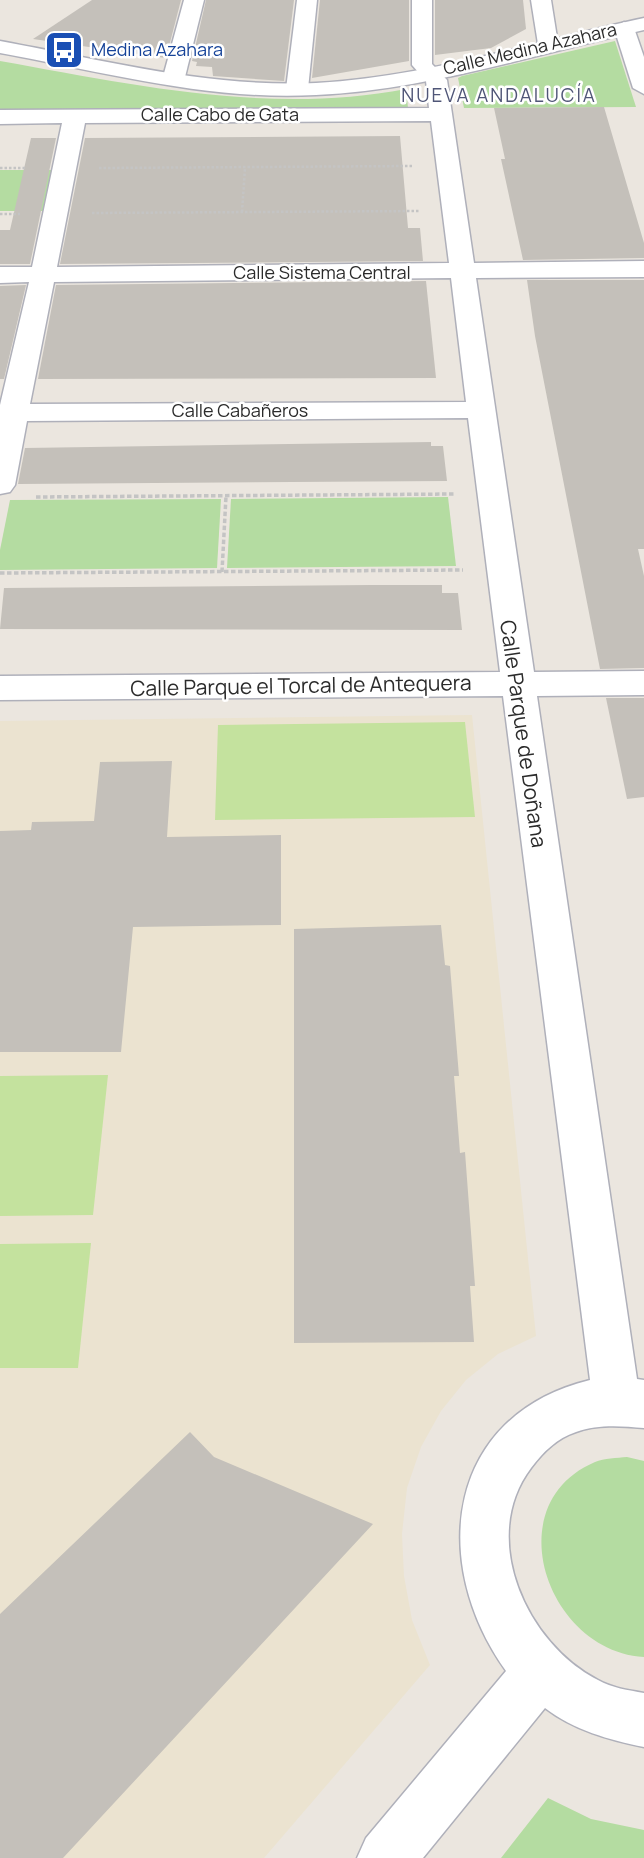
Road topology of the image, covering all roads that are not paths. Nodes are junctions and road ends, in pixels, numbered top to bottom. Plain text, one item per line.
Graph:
1 (194, 0) edge
2 (307, 0) edge
3 (422, 0) edge
4 (541, 0) edge
5 (634, 26) edge
6 (548, 44) junction
7 (0, 47) edge
8 (429, 72) junction
9 (174, 77) junction
10 (644, 88) edge
11 (296, 89) junction
12 (441, 114) junction
13 (75, 116) junction
14 (0, 117) edge
15 (644, 269) edge
16 (461, 271) junction
17 (0, 275) edge
18 (42, 275) junction
19 (480, 410) junction
20 (8, 412) edge
21 (0, 485) edge
22 (644, 682) edge
23 (516, 684) junction
24 (0, 688) edge
25 (630, 1401) edge
26 (540, 1672) junction
27 (644, 1720) edge
28 (386, 1858) edge

1 - 9 street
2 - 11 street
3 - 8 street, Calle Parque de Doñana
4 - 6 street
5 - 6 street, Calle Medina Azahara
5 - 10 street
6 - 8 street, Calle Medina Azahara
7 - 9 street, Calle Medina Azahara
8 - 11 street, Calle Medina Azahara
8 - 12 street, Calle Parque de Doñana
9 - 11 street, Calle Medina Azahara
12 - 13 street, Calle Cabo de Gata
12 - 16 street, Calle Parque de Doñana
13 - 14 street, Calle Cabo de Gata
13 - 18 street
15 - 16 street, Calle Sistema Central
16 - 18 street, Calle Sistema Central
16 - 19 street, Calle Parque de Doñana
17 - 18 street, Calle Sistema Central
18 - 20 street
19 - 20 street, Calle Cabañeros
19 - 23 street, Calle Parque de Doñana
20 - 21 street
22 - 23 street, Calle Parque el Torcal de Antequera
23 - 24 street, Calle Parque el Torcal de Antequera
23 - 25 street, Calle Parque de Doñana
25 - 26 street
26 - 27 street
26 - 28 street

